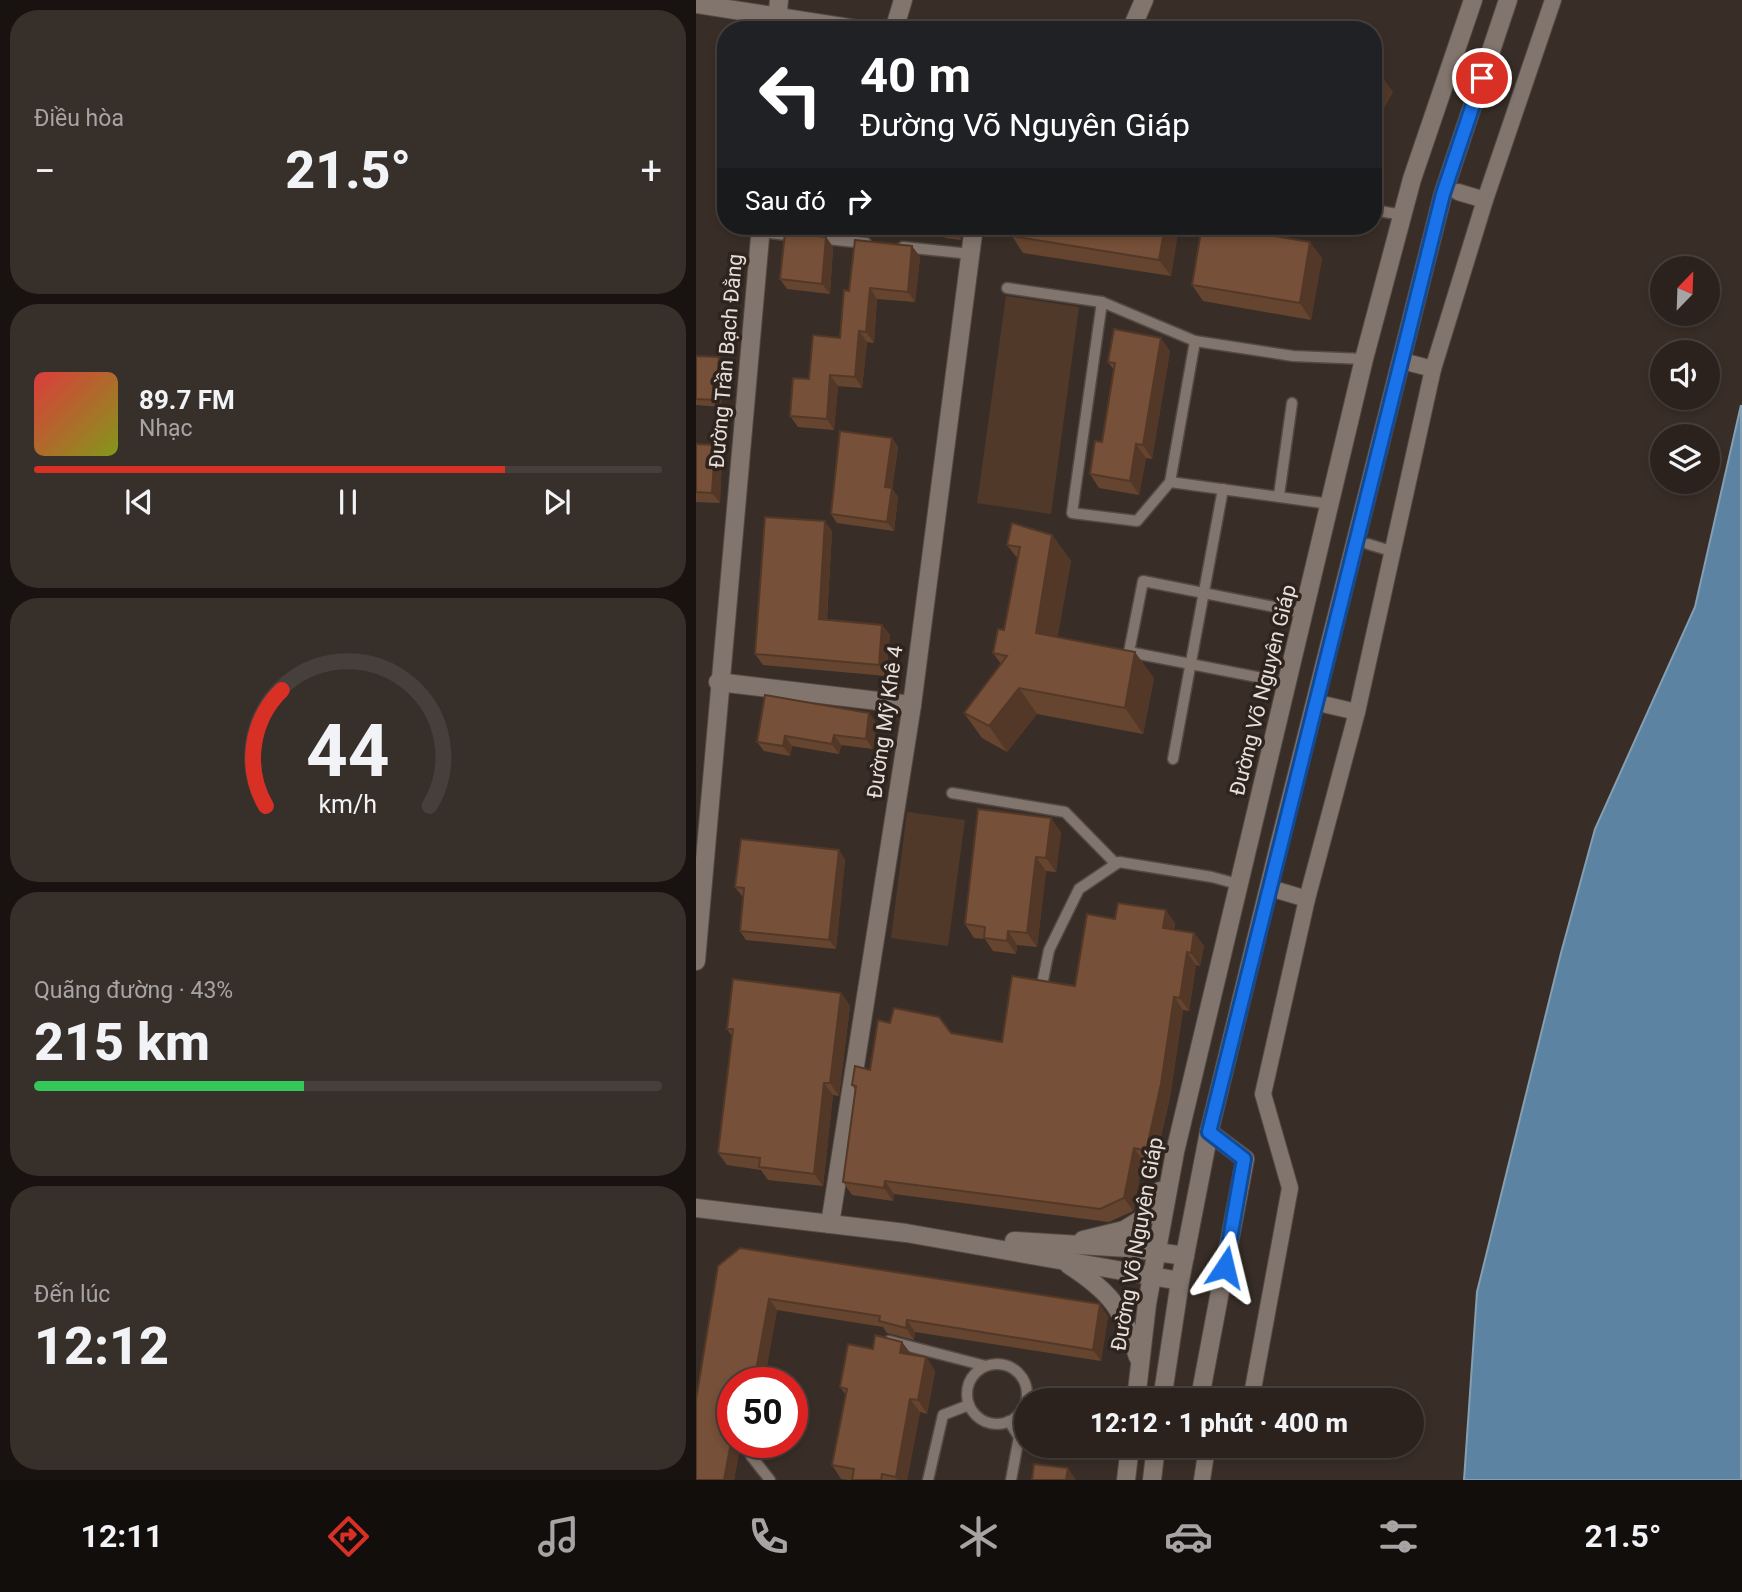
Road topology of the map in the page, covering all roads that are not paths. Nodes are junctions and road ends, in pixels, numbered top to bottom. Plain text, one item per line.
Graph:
1 (779, 0) edge
2 (903, 0) edge
3 (1144, 0) edge
4 (1473, 0) edge
5 (1509, 0) edge
6 (1553, 0) edge
7 (696, 4) edge
8 (764, 21) edge
9 (776, 21) edge
10 (897, 21) edge
11 (1135, 21) edge
12 (1458, 192) dead end
13 (1485, 200) junction
14 (1382, 212) edge
15 (1403, 215) junction
16 (760, 235) edge
17 (806, 235) edge
18 (973, 235) edge
19 (874, 244) edge
20 (888, 246) edge
21 (971, 254) junction
22 (1008, 288) dead end
23 (1102, 302) junction
24 (1195, 341) junction
25 (1364, 359) junction
26 (1410, 363) dead end
27 (1433, 369) junction
28 (1292, 404) dead end
29 (1170, 482) junction
30 (1223, 489) junction
31 (1279, 495) junction
32 (1330, 504) junction
33 (1368, 544) dead end
34 (1391, 551) junction
35 (1203, 592) junction
36 (1305, 613) junction
37 (1191, 662) junction
38 (718, 682) junction
39 (1288, 683) junction
40 (912, 705) junction
41 (1327, 705) dead end
42 (1358, 712) junction
43 (1173, 759) dead end
44 (952, 793) dead end
45 (1116, 864) junction
46 (1241, 886) junction
47 (1280, 891) dead end
48 (1307, 899) junction
49 (696, 961) edge
50 (1043, 981) edge
51 (1209, 1132) junction
52 (1175, 1152) junction
53 (696, 1208) edge
54 (830, 1224) junction
55 (1062, 1252) junction
56 (1156, 1252) junction
57 (1185, 1256) junction
58 (1152, 1275) junction
59 (1180, 1281) junction
60 (876, 1338) edge
61 (1140, 1363) junction
62 (986, 1366) junction
63 (1025, 1388) edge
64 (1137, 1388) edge
65 (1164, 1388) edge
66 (1202, 1388) edge
67 (1253, 1388) edge
68 (969, 1405) junction
69 (1014, 1417) edge
70 (1009, 1421) junction
71 (752, 1458) edge
72 (1129, 1458) edge
73 (1155, 1458) edge
74 (1205, 1458) edge
75 (770, 1480) edge
76 (928, 1480) edge
77 (1011, 1480) edge
78 (1126, 1480) edge
79 (1152, 1480) edge
80 (1202, 1480) edge

1 - 9 main road
2 - 10 main road
3 - 11 main road
4 - 15 main road, Đường Võ Nguyên Giáp
5 - 51 main road
6 - 13 street
7 - 8 main road
12 - 13 street
13 - 27 street
14 - 15 lane
15 - 25 main road, Đường Võ Nguyên Giáp
16 - 38 main road, Đường Trần Bạch Đằng
17 - 19 lane
18 - 21 main road, Đường Mỹ Khê 4
20 - 21 lane
21 - 40 main road, Đường Mỹ Khê 4
22 - 23 lane
23 - 24 lane
23 - 29 lane
24 - 25 lane
24 - 29 lane
25 - 32 main road, Đường Võ Nguyên Giáp
26 - 27 street
27 - 34 street
28 - 31 lane
29 - 30 lane
30 - 31 lane
30 - 35 lane
31 - 32 lane
32 - 36 main road, Đường Võ Nguyên Giáp
33 - 34 lane
34 - 42 street
35 - 36 lane
35 - 37 lane
35 - 37 lane
36 - 39 main road, Đường Võ Nguyên Giáp
37 - 39 lane
37 - 43 lane
38 - 40 main road
38 - 49 main road, Đường Trần Bạch Đằng
39 - 46 main road, Đường Võ Nguyên Giáp
40 - 54 main road, Đường Mỹ Khê 4
41 - 42 street
42 - 48 street
44 - 45 lane
45 - 46 lane
45 - 50 lane
46 - 52 main road, Đường Võ Nguyên Giáp
47 - 48 street
48 - 67 street
51 - 57 main road
51 - 66 main road
52 - 55 main road
52 - 56 main road, Đường Võ Nguyên Giáp
53 - 54 main road
54 - 55 main road
55 - 56 main road
55 - 58 main road
55 - 61 main road
56 - 57 main road
56 - 58 main road, Đường Võ Nguyên Giáp
57 - 59 main road
58 - 59 main road
58 - 61 main road, Đường Võ Nguyên Giáp
59 - 65 main road
60 - 62 lane
61 - 64 main road, Đường Võ Nguyên Giáp
62 - 63 lane
62 - 68 lane
68 - 70 lane
68 - 76 lane
69 - 70 lane
70 - 77 lane
71 - 75 lane
72 - 78 main road
73 - 79 main road
74 - 80 street

